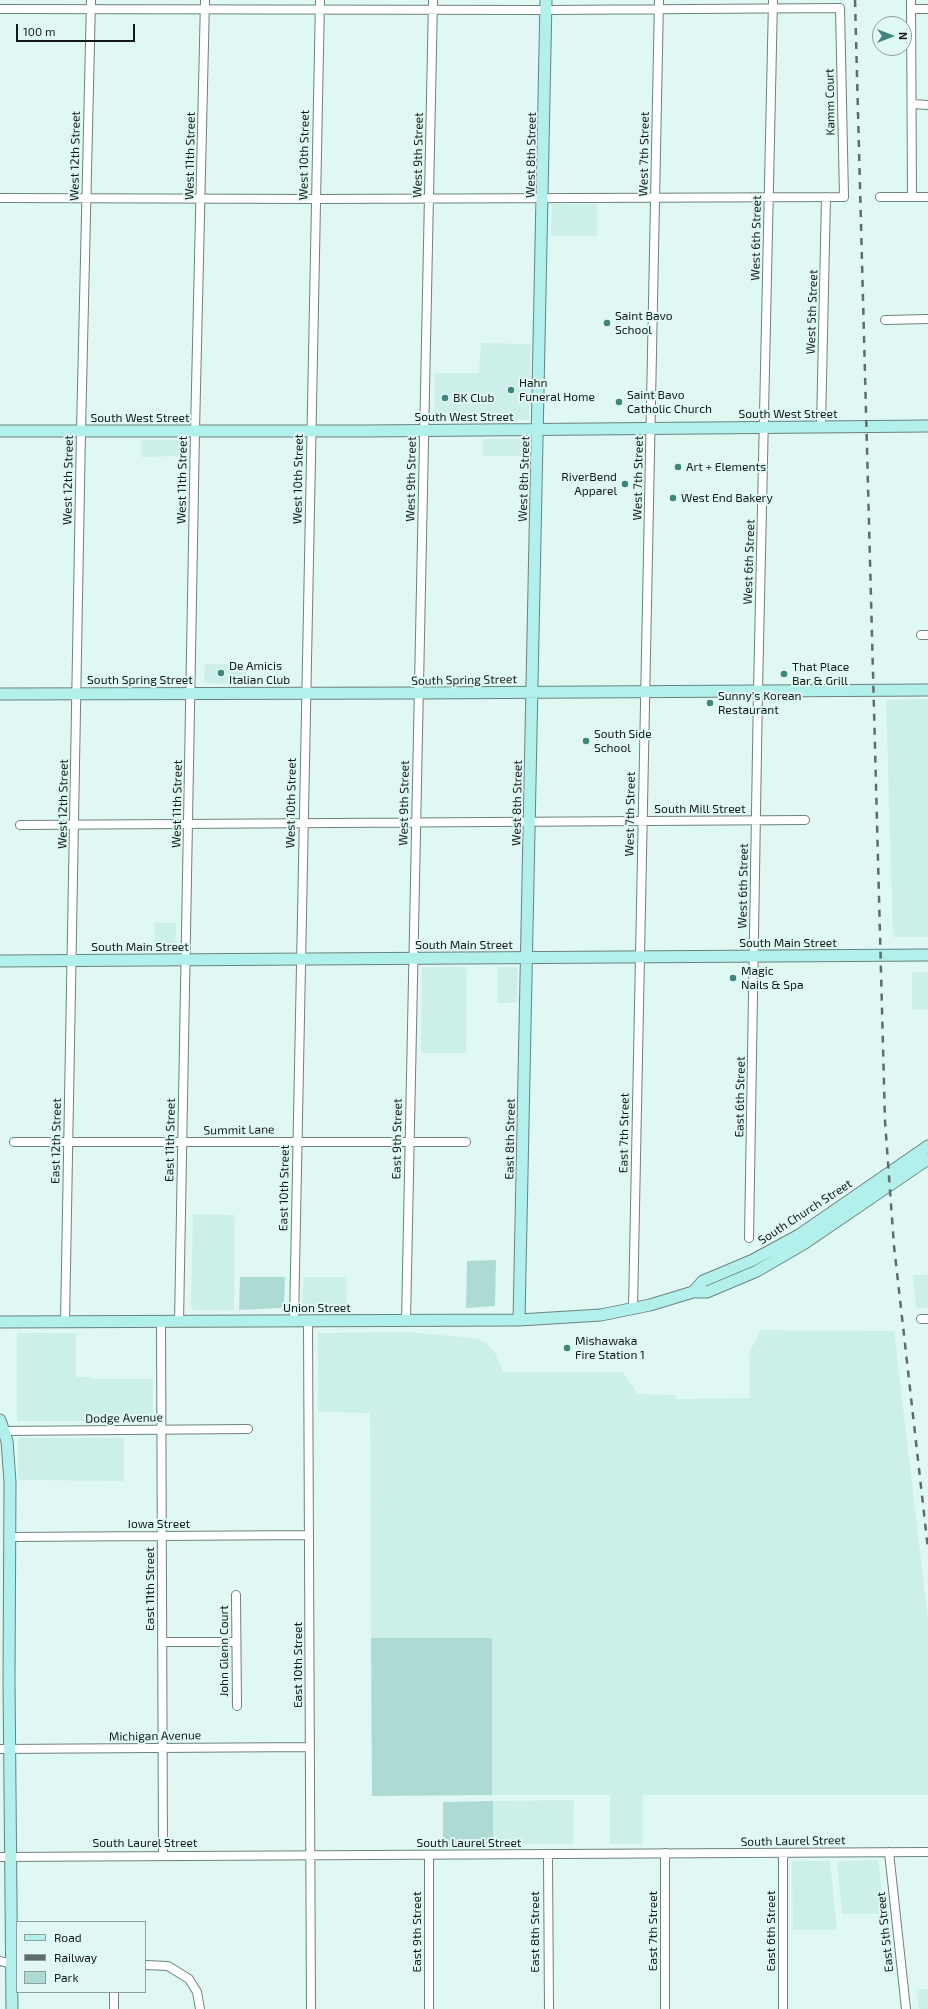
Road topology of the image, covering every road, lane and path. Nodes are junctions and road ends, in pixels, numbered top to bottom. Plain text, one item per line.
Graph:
1 (91, 0) edge
2 (205, 0) edge
3 (320, 0) edge
4 (433, 0) edge
5 (660, 0) edge
6 (911, 0) edge
7 (773, 4) edge
8 (546, 5) edge
9 (0, 9) edge
10 (433, 9) junction
11 (659, 9) junction
12 (911, 9) junction
13 (928, 9) edge
14 (91, 10) junction
15 (205, 10) junction
16 (320, 10) junction
17 (912, 104) junction
18 (928, 105) edge
19 (543, 197) junction
20 (655, 197) junction
21 (768, 197) junction
22 (826, 197) junction
23 (880, 197) dead end
24 (912, 197) junction
25 (928, 197) edge
26 (0, 198) edge
27 (86, 198) junction
28 (201, 198) junction
29 (429, 198) junction
30 (315, 199) junction
31 (928, 319) edge
32 (885, 320) dead end
33 (928, 426) edge
34 (822, 427) junction
35 (651, 428) junction
36 (764, 428) junction
37 (538, 430) junction
38 (0, 431) edge
39 (81, 431) junction
40 (195, 431) junction
41 (310, 431) junction
42 (424, 431) junction
43 (928, 690) edge
44 (758, 691) junction
45 (532, 692) junction
46 (645, 692) junction
47 (77, 693) junction
48 (191, 693) junction
49 (305, 693) junction
50 (418, 693) junction
51 (0, 694) edge
52 (757, 820) junction
53 (805, 820) dead end
54 (642, 821) junction
55 (302, 823) junction
56 (416, 823) junction
57 (530, 823) junction
58 (188, 824) junction
59 (20, 825) dead end
60 (75, 825) junction
61 (928, 955) edge
62 (640, 957) junction
63 (754, 957) junction
64 (414, 958) junction
65 (527, 958) junction
66 (300, 959) junction
67 (186, 960) junction
68 (0, 961) edge
69 (72, 961) junction
70 (14, 1142) dead end
71 (297, 1142) junction
72 (409, 1142) junction
73 (466, 1142) dead end
74 (182, 1143) junction
75 (69, 1144) junction
76 (928, 1146) edge
77 (928, 1159) edge
78 (749, 1238) dead end
79 (693, 1292) junction
80 (633, 1308) junction
81 (519, 1320) junction
82 (294, 1321) junction
83 (308, 1321) junction
84 (406, 1321) junction
85 (0, 1322) edge
86 (66, 1322) junction
87 (161, 1322) junction
88 (179, 1322) junction
89 (0, 1420) edge
90 (248, 1429) dead end
91 (161, 1430) junction
92 (2, 1431) edge
93 (162, 1535) junction
94 (309, 1535) junction
95 (9, 1537) junction
96 (236, 1595) dead end
97 (162, 1642) junction
98 (236, 1642) junction
99 (236, 1706) dead end
100 (310, 1747) junction
101 (163, 1748) junction
102 (5, 1749) edge
103 (889, 1852) junction
104 (928, 1852) edge
105 (783, 1853) junction
106 (548, 1854) junction
107 (665, 1854) junction
108 (163, 1855) junction
109 (311, 1855) junction
110 (429, 1855) junction
111 (6, 1857) edge
112 (0, 1961) edge
113 (14, 1965) edge
114 (146, 1965) edge
115 (114, 1993) edge
116 (12, 2009) edge
117 (114, 2009) edge
118 (200, 2009) edge
119 (311, 2009) edge
120 (430, 2009) edge
121 (549, 2009) edge
122 (665, 2009) edge
123 (784, 2009) edge
124 (906, 2009) edge

1 - 14 street, West 12th Street
2 - 15 street, West 11th Street
3 - 16 street, West 10th Street
4 - 10 street, West 9th Street
5 - 11 street, West 7th Street
6 - 12 street
7 - 11 street
7 - 21 street, West 6th Street
7 - 22 street, Kamm Court
8 - 10 street
8 - 11 street
8 - 19 street, West 8th Street
9 - 14 street
10 - 16 street
10 - 29 street, West 9th Street
11 - 20 street, West 7th Street
12 - 13 street
12 - 17 street
14 - 15 street
14 - 27 street, West 12th Street
15 - 16 street
15 - 28 street, West 11th Street
16 - 30 street, West 10th Street
17 - 18 street
17 - 24 street
19 - 20 street
19 - 29 street
19 - 37 street, West 8th Street
20 - 21 street
20 - 35 street, West 7th Street
21 - 22 street
21 - 36 street, West 6th Street
22 - 34 street, West 5th Street
23 - 24 street
24 - 25 street
26 - 27 street
27 - 28 street
27 - 39 street, West 12th Street
28 - 30 street
28 - 40 street, West 11th Street
29 - 30 street
29 - 42 street, West 9th Street
30 - 41 street, West 10th Street
31 - 32 street
33 - 34 street, South West Street
34 - 36 street, South West Street
35 - 36 street, South West Street
35 - 37 street, South West Street
35 - 46 street, West 7th Street
36 - 44 street, West 6th Street
37 - 42 street, South West Street
37 - 45 street, West 8th Street
38 - 39 street, South West Street
39 - 40 street, South West Street
39 - 47 street, West 12th Street
40 - 41 street, South West Street
40 - 48 street, West 11th Street
41 - 42 street, South West Street
41 - 49 street, West 10th Street
42 - 50 street, West 9th Street
43 - 44 street, South Spring Street
44 - 46 street, South Spring Street
44 - 52 street, West 6th Street
45 - 46 street, South Spring Street
45 - 50 street, South Spring Street
45 - 57 street, West 8th Street
46 - 54 street, West 7th Street
47 - 48 street, South Spring Street
47 - 51 street, South Spring Street
47 - 60 street, West 12th Street
48 - 49 street, South Spring Street
48 - 58 street, West 11th Street
49 - 50 street, South Spring Street
49 - 55 street, West 10th Street
50 - 56 street, West 9th Street
52 - 53 street, South Mill Street
52 - 54 street, South Mill Street
52 - 63 street, West 6th Street
54 - 57 street, South Mill Street
54 - 62 street, West 7th Street
55 - 56 street, South Mill Street
55 - 58 street, South Mill Street
55 - 66 street, West 10th Street
56 - 57 street, South Mill Street
56 - 64 street, West 9th Street
57 - 65 street, West 8th Street
58 - 60 street, South Mill Street
58 - 67 street, West 11th Street
59 - 60 street, South Mill Street
60 - 69 street, West 12th Street
61 - 63 street, South Main Street
62 - 63 street, South Main Street
62 - 65 street, South Main Street
62 - 80 street, East 7th Street
63 - 78 street, East 6th Street
64 - 65 street, South Main Street
64 - 66 street, South Main Street
64 - 72 street, East 9th Street
65 - 81 street, East 8th Street
66 - 67 street, South Main Street
66 - 71 street, East 10th Street
67 - 69 street, South Main Street
67 - 74 street, East 11th Street
68 - 69 street, South Main Street
69 - 75 street, East 12th Street
70 - 75 street, Summit Lane
71 - 72 street, Summit Lane
71 - 74 street, Summit Lane
71 - 82 street, East 10th Street
72 - 73 street, Summit Lane
72 - 84 street, East 9th Street
74 - 75 street, Summit Lane
74 - 88 street, East 11th Street
75 - 86 street, East 12th Street
76 - 79 street, South Church Street
77 - 79 street, South Church Street
79 - 80 street, South Church Street
80 - 81 street, Union Street
81 - 84 street, Union Street
82 - 83 street, Union Street
82 - 88 street, Union Street
83 - 84 street, Union Street
83 - 94 street, East 10th Street
85 - 86 street, Union Street
86 - 87 street, Union Street
87 - 88 street, Union Street
87 - 91 street, East 11th Street
89 - 92 street
90 - 91 street, Dodge Avenue
91 - 92 street, Dodge Avenue
91 - 93 street, East 11th Street
92 - 95 street
93 - 94 street, Iowa Street
93 - 95 street, Iowa Street
93 - 97 street, East 11th Street
94 - 100 street, East 10th Street
95 - 102 street
96 - 98 street, John Glenn Court
97 - 98 street
97 - 101 street, East 11th Street
98 - 99 street, John Glenn Court
100 - 101 street, Michigan Avenue
100 - 109 street, East 10th Street
101 - 102 street, Michigan Avenue
101 - 108 street, East 11th Street
102 - 111 street
103 - 104 street, South Laurel Street
103 - 105 street, South Laurel Street
103 - 124 street, East 5th Street
105 - 107 street, South Laurel Street
105 - 123 street, East 6th Street
106 - 107 street, South Laurel Street
106 - 110 street, South Laurel Street
106 - 121 street, East 8th Street
107 - 122 street, East 7th Street
108 - 109 street, South Laurel Street
108 - 111 street, South Laurel Street
109 - 110 street, South Laurel Street
109 - 119 street, East 10th Street
110 - 120 street, East 9th Street
111 - 113 street
112 - 113 street
113 - 116 street
114 - 118 street
115 - 117 street

